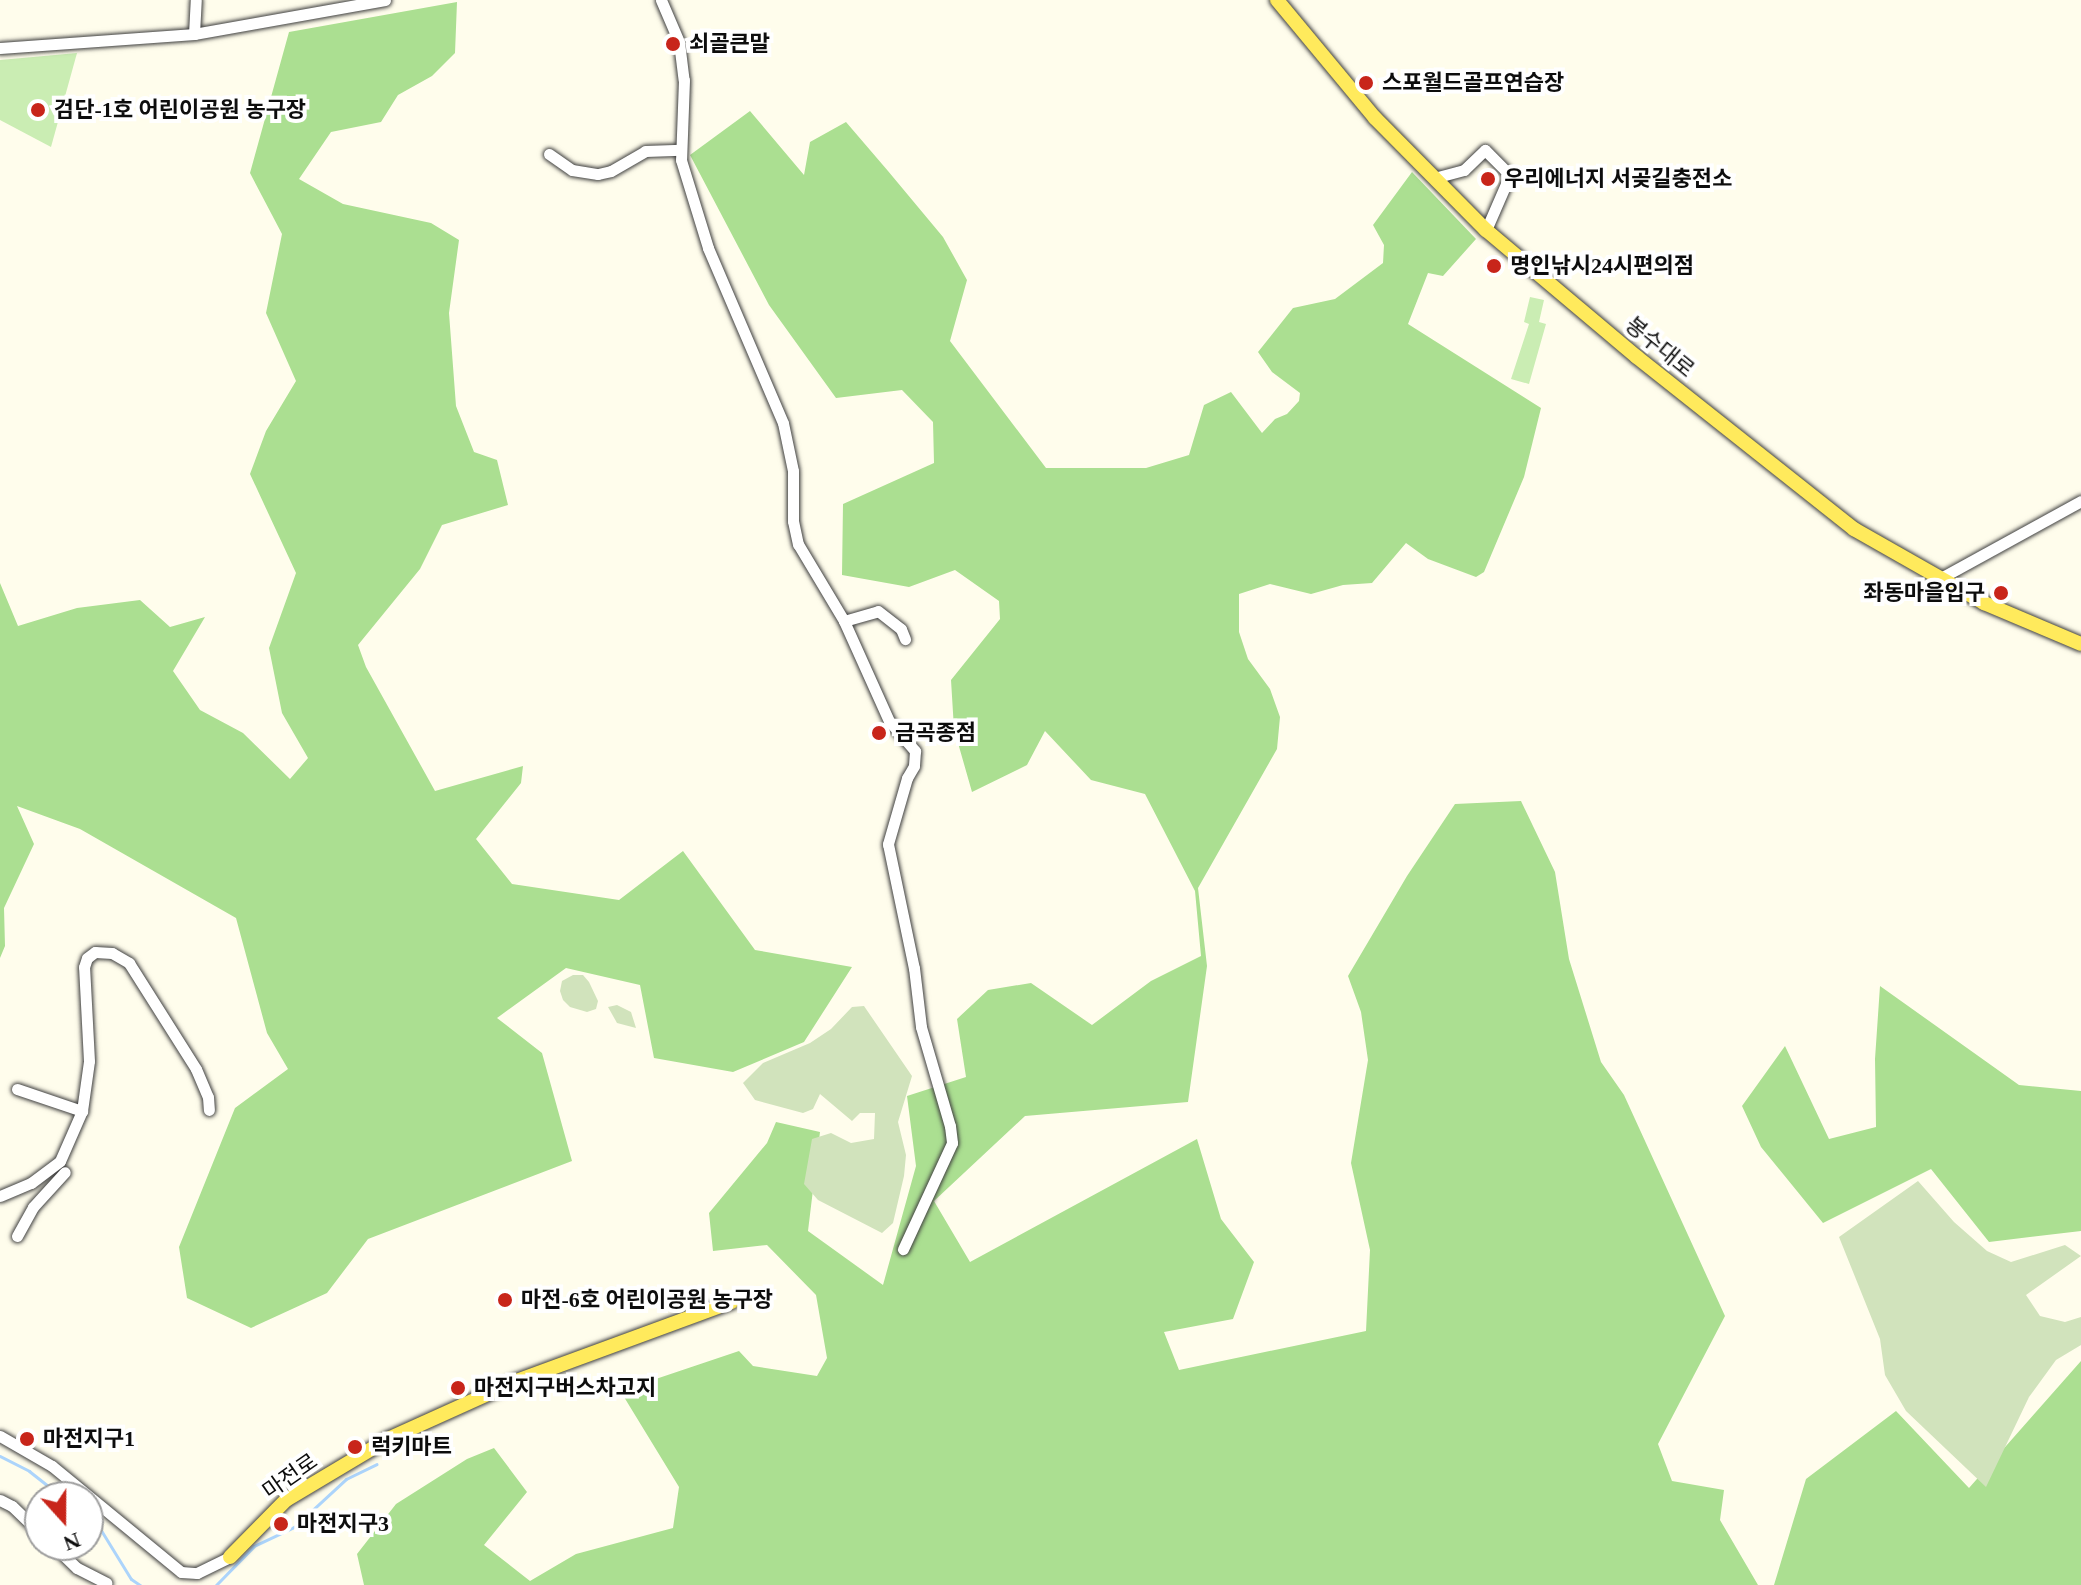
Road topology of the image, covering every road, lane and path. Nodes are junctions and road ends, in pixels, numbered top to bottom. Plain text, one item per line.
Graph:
1 (196, 0) edge
2 (385, 0) edge
3 (661, 0) edge
4 (1277, 0) edge
5 (194, 34) junction
6 (0, 48) edge
7 (681, 150) junction
8 (549, 154) dead end
9 (1434, 178) junction
10 (1486, 230) junction
11 (2081, 501) edge
12 (1939, 579) junction
13 (844, 621) junction
14 (905, 639) dead end
15 (2081, 644) edge
16 (17, 1089) dead end
17 (209, 1110) dead end
18 (82, 1111) junction
19 (65, 1172) dead end
20 (0, 1196) edge
21 (17, 1236) dead end
22 (903, 1249) dead end
23 (732, 1302) dead end
24 (0, 1436) edge
25 (0, 1500) edge
26 (24, 1518) edge
27 (230, 1557) joint
28 (70, 1561) edge
29 (106, 1583) edge

1 - 5 street
2 - 5 street
3 - 7 street
4 - 9 main road, 봉수대로
5 - 6 street
7 - 8 street
7 - 13 street
9 - 10 main road, 봉수대로
9 - 10 street
10 - 12 main road, 봉수대로
11 - 12 street
12 - 15 main road, 봉수대로
13 - 14 street
13 - 22 street
16 - 18 street
17 - 18 street
18 - 20 street
19 - 21 street
23 - 27 main road, 마전로
24 - 27 street, 마전로
25 - 26 street
28 - 29 street

